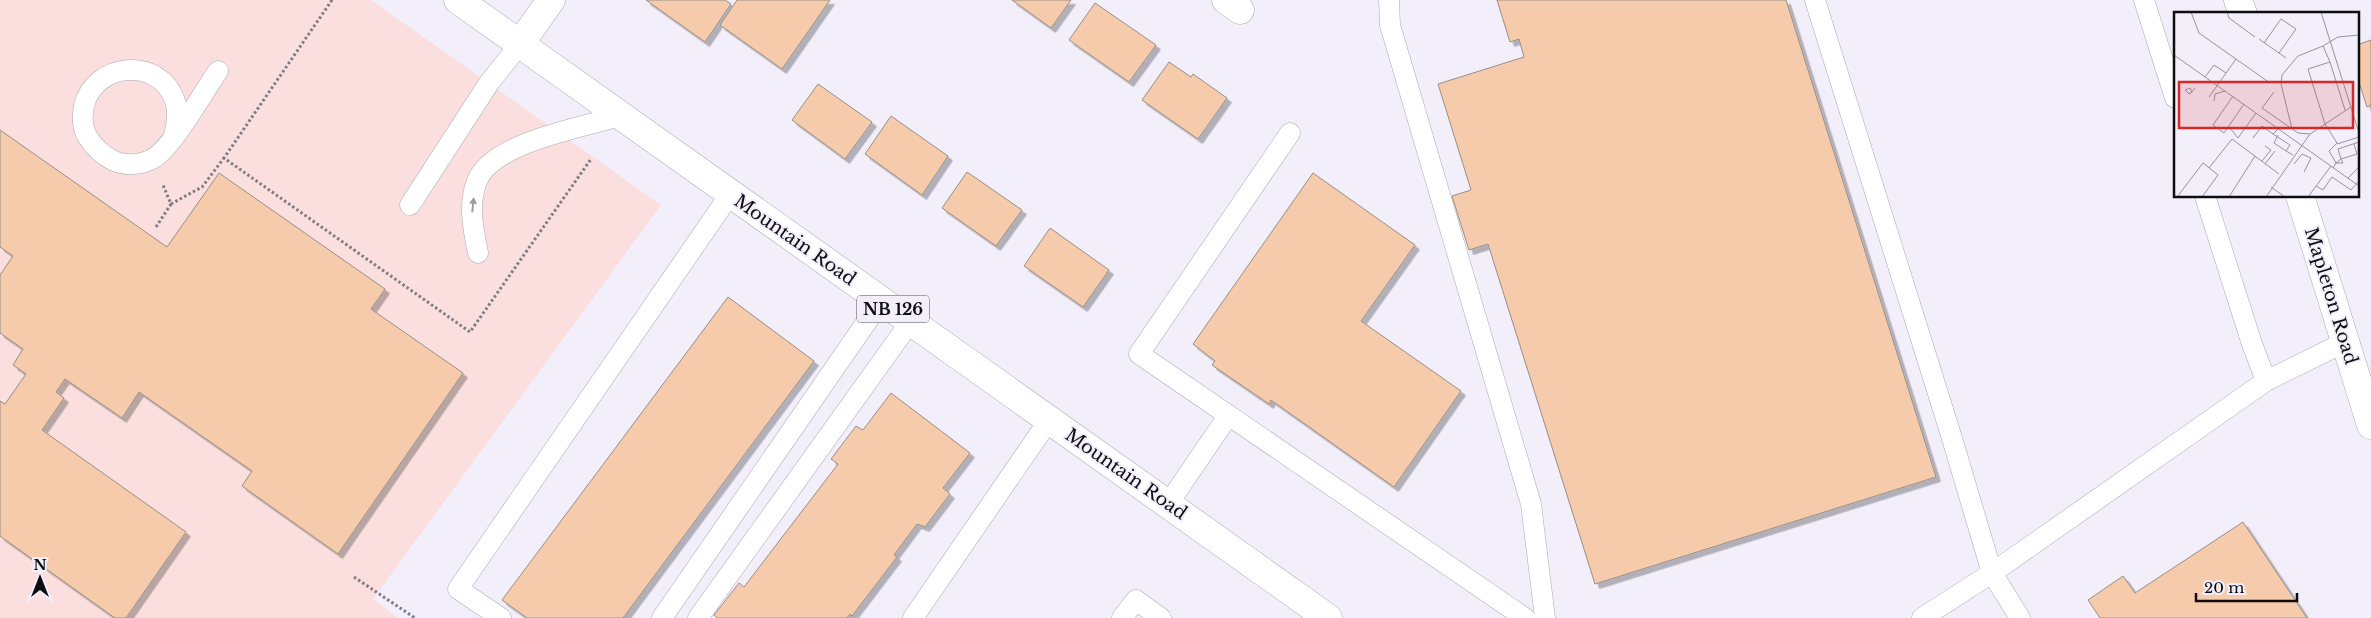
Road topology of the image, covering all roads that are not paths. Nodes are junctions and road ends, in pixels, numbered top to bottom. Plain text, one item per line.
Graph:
1 (458, 0) edge
2 (551, 0) edge
3 (1389, 0) edge
4 (1815, 0) edge
5 (2144, 0) edge
6 (520, 44) junction
7 (218, 71) dead end
8 (2174, 95) edge
9 (621, 116) junction
10 (1290, 134) dead end
11 (174, 135) junction
12 (731, 194) junction
13 (2207, 198) edge
14 (2301, 198) edge
15 (410, 205) dead end
16 (478, 253) dead end
17 (881, 301) junction
18 (910, 321) junction
19 (2345, 342) junction
20 (2266, 381) junction
21 (1228, 416) junction
22 (1049, 420) junction
23 (2371, 425) edge
24 (1168, 504) junction
25 (1992, 573) junction
26 (501, 618) edge
27 (662, 618) edge
28 (698, 618) edge
29 (913, 618) edge
30 (1122, 618) edge
31 (1161, 618) edge
32 (1328, 618) edge
33 (1525, 618) edge
34 (1545, 618) edge
35 (1922, 618) edge
36 (2020, 618) edge

1 - 6 main road, Mountain Road / NB 126
2 - 6 main road
3 - 34 lane
4 - 25 lane
5 - 8 lane
6 - 9 main road, Mountain Road / NB 126
6 - 15 lane
7 - 11 lane
9 - 12 main road, Mountain Road / NB 126
16 -> 9 lane
10 - 21 lane
11 - 11 lane
12 - 17 main road, Mountain Road / NB 126
12 - 26 lane
13 - 20 lane
14 - 19 main road, Mapleton Road
17 - 18 main road, Mountain Road / NB 126
17 - 27 lane
18 - 22 main road, Mountain Road / NB 126
18 - 28 lane
19 - 20 lane
19 - 23 main road, Mapleton Road
20 - 25 lane
21 - 24 lane
21 - 33 lane
22 - 24 main road, Mountain Road / NB 126
22 - 29 lane
24 - 32 main road, Mountain Road / NB 126
25 - 35 lane
25 - 36 lane
30 - 31 lane

